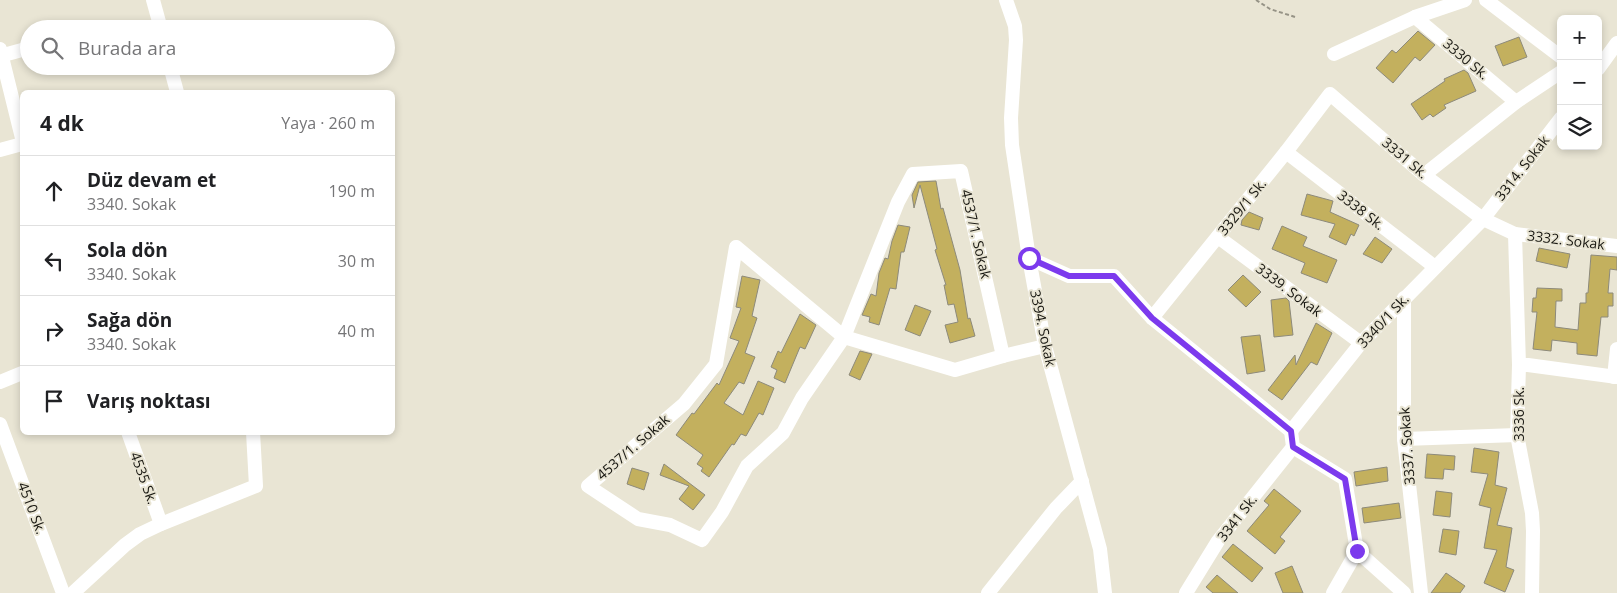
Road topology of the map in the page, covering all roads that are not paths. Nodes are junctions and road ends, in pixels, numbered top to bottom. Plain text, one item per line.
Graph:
1 (153, 0) edge
2 (1006, 0) edge
3 (1465, 0) edge
4 (1486, 0) edge
5 (1416, 17) junction
6 (158, 20) edge
7 (1617, 43) edge
8 (20, 50) edge
9 (1, 54) edge
10 (1334, 54) dead end
11 (1557, 54) edge
12 (1602, 64) edge
13 (172, 75) edge
14 (1557, 75) edge
15 (176, 90) edge
16 (1330, 94) joint
17 (1516, 102) junction
18 (1557, 123) edge
19 (20, 130) edge
20 (20, 145) edge
21 (0, 150) edge
22 (1286, 152) junction
23 (1424, 174) junction
24 (1483, 219) junction
25 (1515, 234) junction
26 (1218, 237) junction
27 (1617, 246) edge
28 (1029, 258) junction
29 (1435, 267) junction
30 (1404, 298) junction
31 (1152, 318) junction
32 (844, 337) junction
33 (1361, 344) junction
34 (1045, 346) junction
35 (1617, 349) edge
36 (1003, 356) junction
37 (1519, 365) junction
38 (20, 374) edge
39 (1615, 377) edge
40 (0, 382) edge
41 (0, 424) edge
42 (1291, 431) junction
43 (1517, 434) junction
44 (129, 435) edge
45 (253, 435) edge
46 (1404, 439) junction
47 (1293, 447) junction
48 (1082, 481) junction
49 (161, 524) junction
50 (1357, 551) junction
51 (64, 593) edge
52 (73, 593) edge
53 (988, 593) edge
54 (1105, 593) edge
55 (1186, 593) edge
56 (1333, 593) edge
57 (1404, 593) edge
58 (1421, 593) edge
59 (1532, 593) edge

1 - 6 street
2 - 28 street, 3394. Sokak
3 - 5 street
4 - 11 street
5 - 10 street
5 - 17 street, 3330 Sk.
7 - 12 street
8 - 9 street
9 - 19 street
13 - 15 street
14 - 17 street
16 - 22 street, 3329/1 Sk.
16 - 23 street, 3331 Sk.
17 - 23 street
18 - 24 street, 3314. Sokak
20 - 21 street
22 - 26 street, 3329/1 Sk.
22 - 29 street, 3338 Sk.
23 - 24 street, 3331 Sk.
24 - 25 street, 3331 Sk.
24 - 29 street, 3340/1 Sk.
25 - 27 street, 3332. Sokak
25 - 37 street, 3336 Sk.
26 - 31 street, 3329/1 Sk.
26 - 33 street, 3339. Sokak
28 - 31 street
28 - 34 street, 3394. Sokak
29 - 30 street, 3340/1 Sk.
30 - 33 street, 3340/1 Sk.
30 - 46 street, 3337. Sokak
31 - 42 street
32 - 32 street, 4537/1. Sokak
32 - 36 street, 4537/1. Sokak
32 - 36 street, 4537/1. Sokak
33 - 42 street, 3340/1 Sk.
34 - 36 street
34 - 48 street, 3394. Sokak
35 - 39 street
37 - 39 street
37 - 43 street, 3336 Sk.
38 - 40 street
41 - 51 street, 4510 Sk.
42 - 47 street
43 - 46 street
43 - 59 street, 3336 Sk.
44 - 49 street, 4535 Sk.
45 - 49 street
46 - 58 street, 3337. Sokak
47 - 50 street
47 - 55 street, 3341 Sk.
48 - 53 street
48 - 54 street, 3394. Sokak
49 - 52 street
50 - 56 street
50 - 57 street

